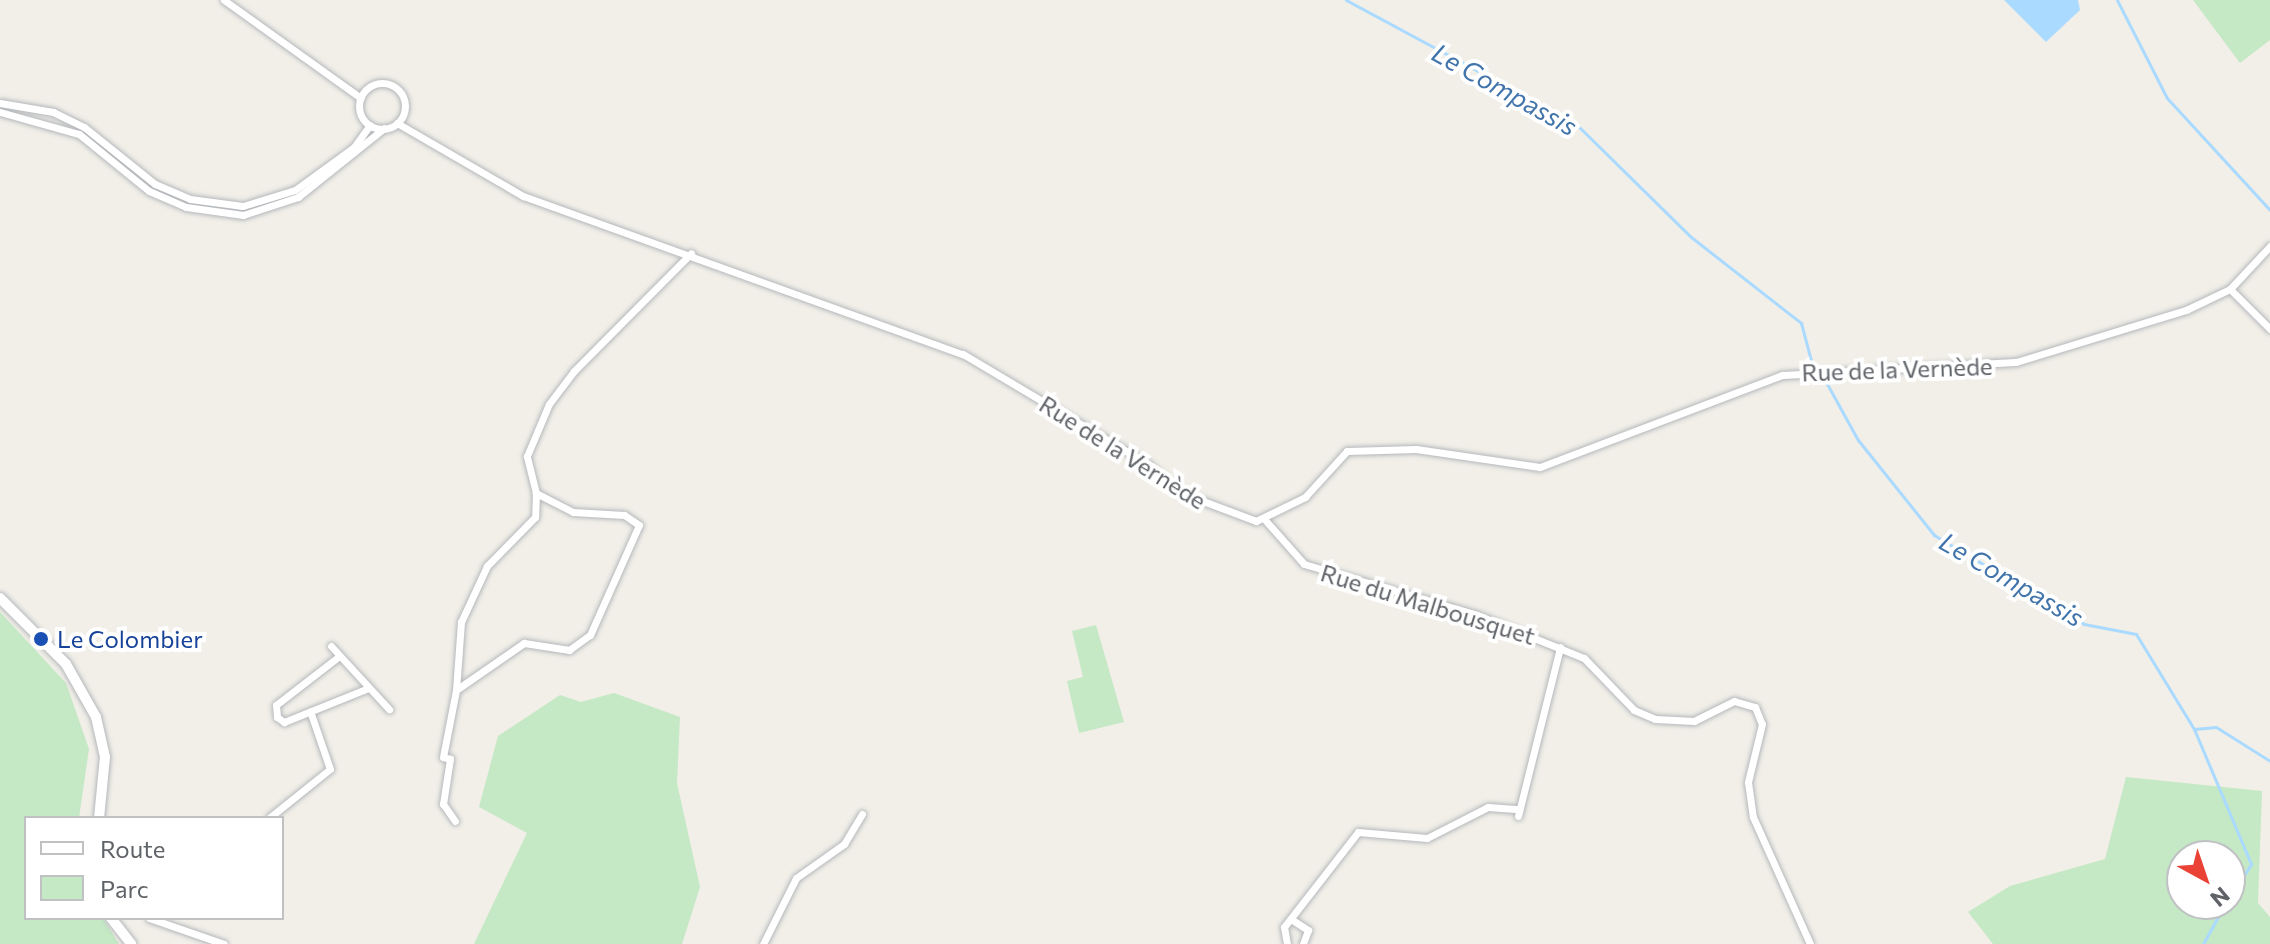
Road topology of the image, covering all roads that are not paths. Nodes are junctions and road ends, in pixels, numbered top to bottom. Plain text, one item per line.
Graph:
1 (224, 0) edge
2 (361, 98) junction
3 (0, 103) edge
4 (0, 112) edge
5 (397, 123) junction
6 (370, 125) junction
7 (384, 128) junction
8 (2270, 246) edge
9 (691, 253) junction
10 (2230, 289) junction
11 (2270, 329) edge
12 (536, 493) junction
13 (1266, 521) junction
14 (0, 598) edge
15 (331, 646) dead end
16 (1560, 647) junction
17 (338, 657) junction
18 (368, 688) junction
19 (456, 690) junction
20 (389, 709) dead end
21 (310, 711) junction
22 (862, 814) dead end
23 (99, 816) edge
24 (271, 816) edge
25 (455, 821) dead end
26 (113, 920) edge
27 (155, 920) edge
28 (1294, 921) junction
29 (131, 944) edge
30 (224, 944) edge
31 (763, 944) edge
32 (1287, 944) edge
33 (1303, 944) edge
34 (1810, 944) edge

1 - 2 street
2 - 5 street
2 - 6 street
3 - 6 street
4 - 7 street
5 - 7 street
5 - 9 street, Rue de la Vernède
6 - 7 street
8 - 10 street
9 - 12 street
9 - 13 street, Rue de la Vernède
10 - 11 street
10 - 13 street, Rue de la Vernède
12 - 19 street
12 - 19 street
13 - 16 street, Rue du Malbousquet
14 - 23 main road
15 - 17 street
16 - 28 street
16 - 34 street, Rue du Malbousquet
17 - 18 street
17 - 21 street
18 - 20 street
18 - 21 street
19 - 25 street
21 - 24 street
22 - 31 street
26 - 29 main road
27 - 30 street
28 - 32 street
28 - 33 street

